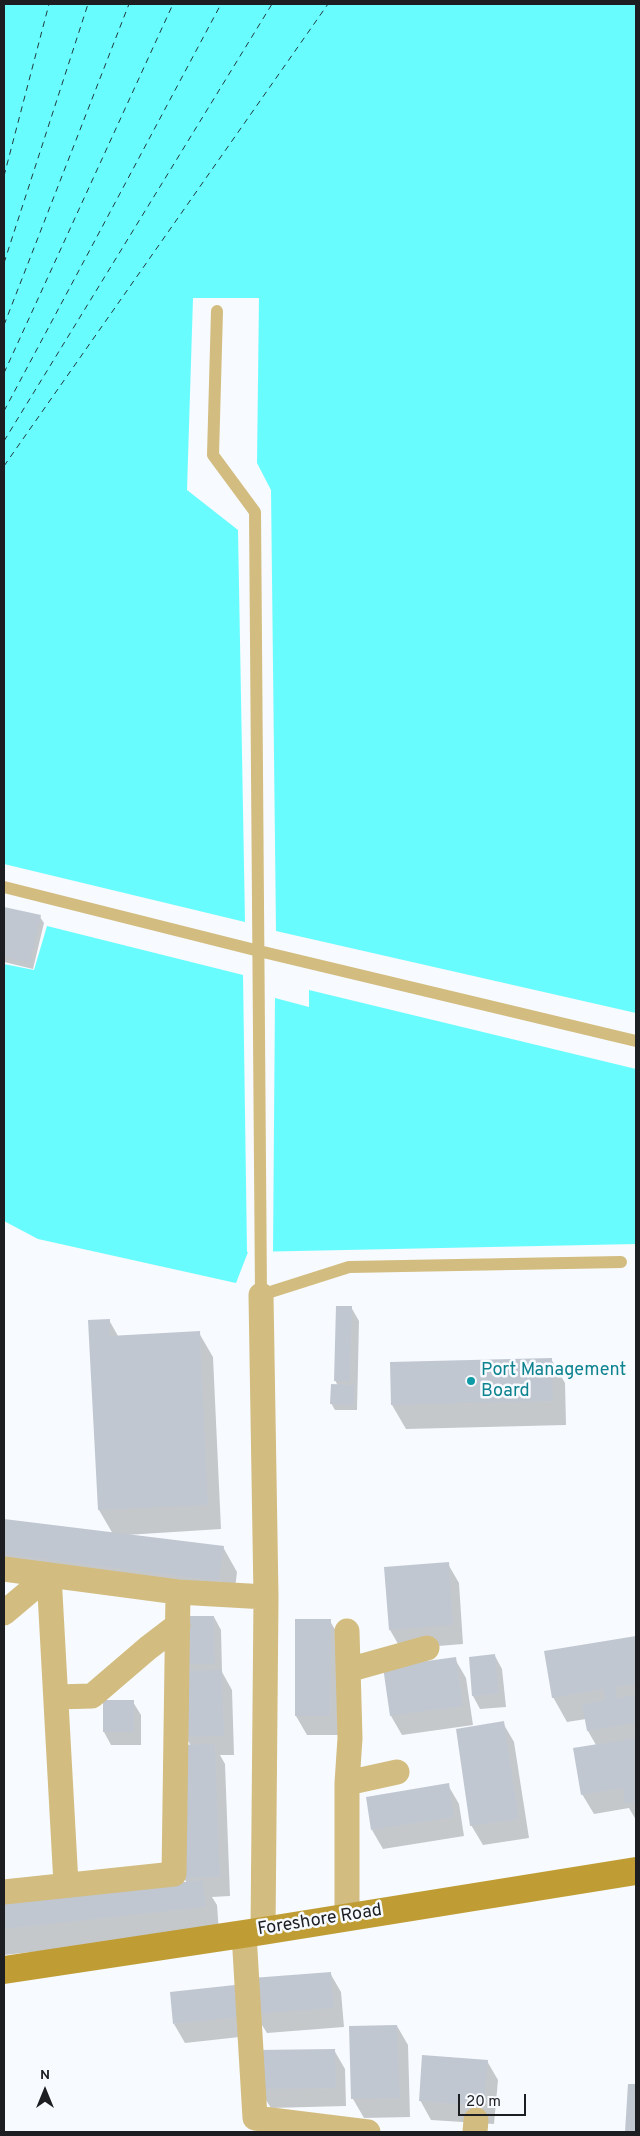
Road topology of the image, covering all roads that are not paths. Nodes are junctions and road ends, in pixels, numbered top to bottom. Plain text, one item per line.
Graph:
1 (217, 311) dead end
2 (4, 887) edge
3 (258, 951) junction
4 (636, 1041) edge
5 (621, 1262) dead end
6 (261, 1295) junction
7 (4, 1569) edge
8 (49, 1575) junction
9 (178, 1592) junction
10 (266, 1597) junction
11 (4, 1613) edge
12 (178, 1625) junction
13 (347, 1631) dead end
14 (427, 1648) dead end
15 (348, 1670) junction
16 (56, 1697) junction
17 (397, 1772) dead end
18 (347, 1783) junction
19 (636, 1871) edge
20 (66, 1884) junction
21 (4, 1892) edge
22 (347, 1916) junction
23 (254, 1932) junction
24 (4, 1970) edge
25 (368, 2132) edge

1 - 3 lane
2 - 3 lane
3 - 4 lane
3 - 6 lane
5 - 6 lane
6 - 10 street
7 - 8 street
8 - 9 street
8 - 11 street
8 - 16 street
9 - 10 street
9 - 12 street
10 - 23 street
12 - 16 street
12 - 20 street
13 - 15 street
14 - 15 street
15 - 18 street
16 - 20 street
17 - 18 street
18 - 22 street
19 - 22 main road, Foreshore Road
20 - 21 street
22 - 23 main road, Foreshore Road
23 - 24 main road, Foreshore Road
23 - 25 street

